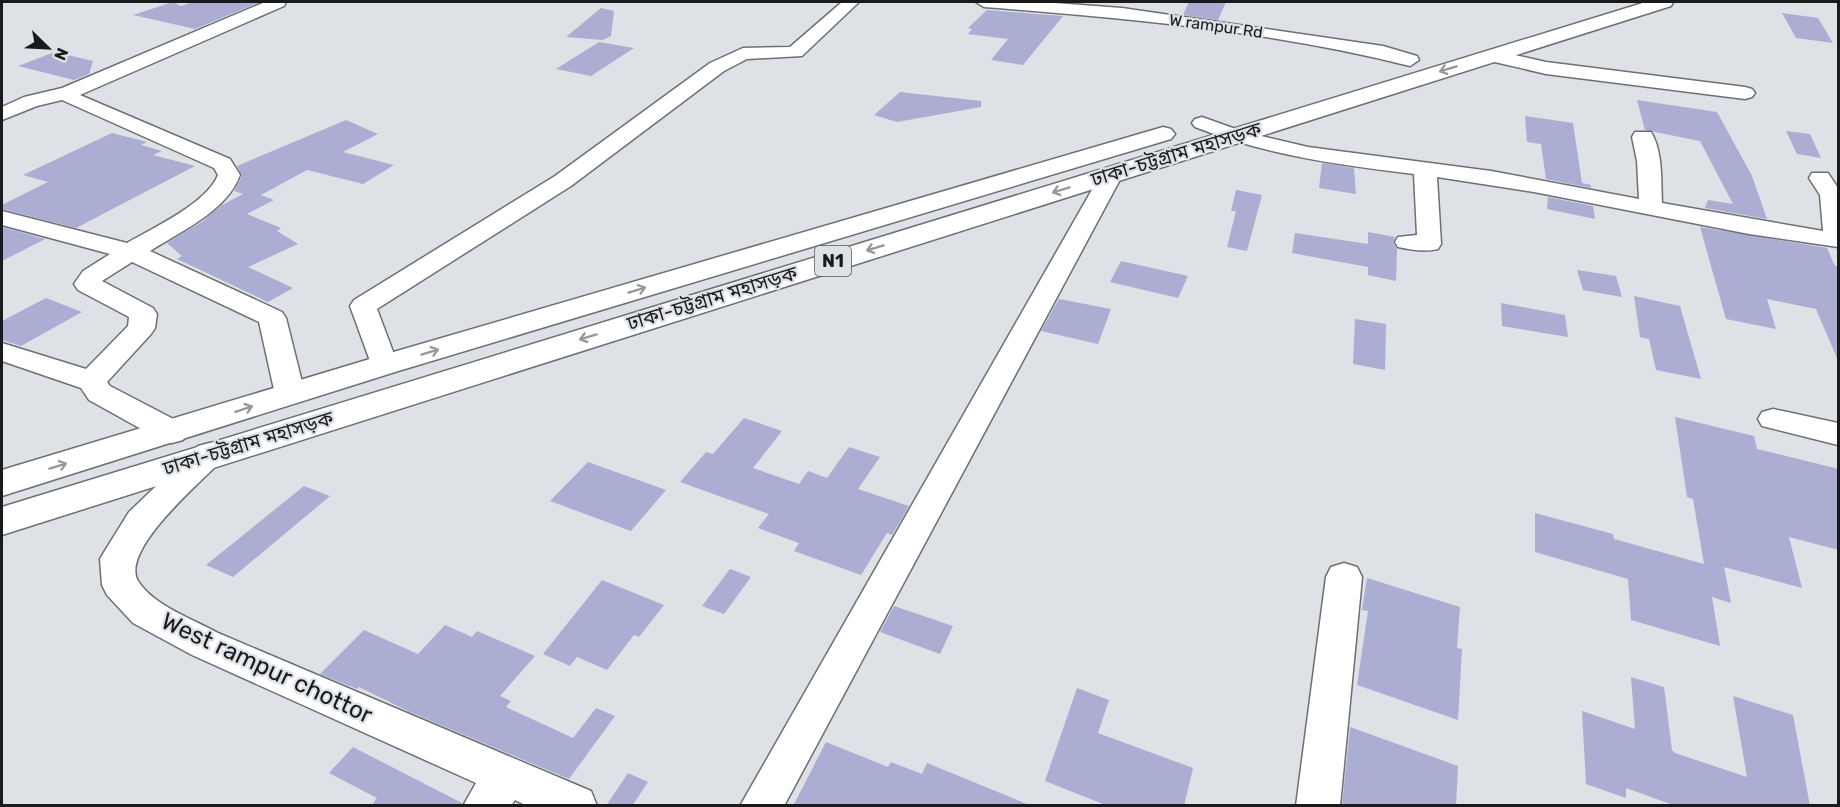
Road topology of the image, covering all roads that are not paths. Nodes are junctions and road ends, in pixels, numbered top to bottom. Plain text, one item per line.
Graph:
1 (278, 2) edge
2 (851, 2) edge
3 (984, 2) edge
4 (1612, 2) edge
5 (1664, 2) edge
6 (1493, 56) junction
7 (1410, 60) junction
8 (69, 93) junction
9 (1745, 93) dead end
10 (2, 114) edge
11 (1202, 123) junction
12 (1231, 136) junction
13 (1643, 136) dead end
14 (1425, 169) junction
15 (1112, 174) junction
16 (1820, 178) dead end
17 (1651, 209) junction
18 (2, 218) edge
19 (1407, 242) dead end
20 (132, 252) junction
21 (2, 352) edge
22 (384, 365) junction
23 (92, 381) junction
24 (290, 394) junction
25 (1773, 419) dead end
26 (172, 432) junction
27 (1839, 434) edge
28 (209, 454) junction
29 (2, 483) edge
30 (2, 521) edge
31 (1344, 577) dead end
32 (496, 790) edge
33 (576, 806) edge
34 (761, 806) edge
35 (1318, 806) edge

1 - 8 street
2 - 22 street
3 - 7 street, W rampur Rd
4 - 7 highway, ঢাকা-চট্টগ্রাম মহাসড়ক / N1
5 - 6 highway, ঢাকা-চট্টগ্রাম মহাসড়ক / N1
6 - 9 street
6 -> 12 highway, ঢাকা-চট্টগ্রাম মহাসড়ক / N1
7 - 11 highway, ঢাকা-চট্টগ্রাম মহাসড়ক / N1
8 - 10 street
8 - 20 street
11 - 12 street
22 -> 11 highway, ঢাকা-চট্টগ্রাম মহাসড়ক / N1
12 - 14 street
12 - 15 highway, ঢাকা-চট্টগ্রাম মহাসড়ক / N1
13 - 17 street
14 - 17 street
14 - 19 street
15 -> 28 highway, ঢাকা-চট্টগ্রাম মহাসড়ক / N1
15 - 34 street
16 - 17 street
18 - 20 street
20 - 23 street
20 - 24 street
21 - 23 street
22 - 24 highway, ঢাকা-চট্টগ্রাম মহাসড়ক / N1
23 - 26 street
26 -> 24 highway, ঢাকা-চট্টগ্রাম মহাসড়ক / N1
25 - 27 street
29 -> 26 highway, ঢাকা-চট্টগ্রাম মহাসড়ক / N1
28 - 30 highway, ঢাকা-চট্টগ্রাম মহাসড়ক / N1
28 - 32 street, West rampur chottor
31 - 35 street
32 - 33 street, West rampur chottor

